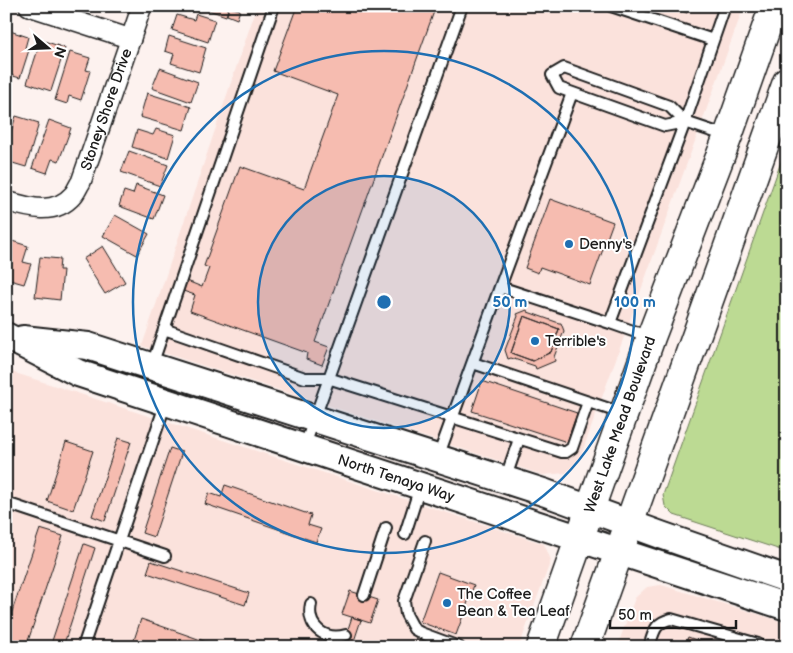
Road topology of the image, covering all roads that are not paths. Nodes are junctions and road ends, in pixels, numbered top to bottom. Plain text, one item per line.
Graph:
1 (28, 6) edge
2 (142, 6) edge
3 (274, 6) edge
4 (462, 6) edge
5 (611, 6) edge
6 (724, 6) edge
7 (774, 6) edge
8 (130, 39) junction
9 (713, 40) junction
10 (787, 82) edge
11 (572, 93) junction
12 (685, 122) junction
13 (728, 136) junction
14 (763, 148) junction
15 (6, 201) edge
16 (500, 287) junction
17 (610, 323) junction
18 (164, 329) junction
19 (9, 337) edge
20 (651, 337) junction
21 (473, 363) junction
22 (152, 366) junction
23 (78, 373) junction
24 (328, 378) junction
25 (166, 402) junction
26 (588, 402) junction
27 (270, 404) junction
28 (624, 414) junction
29 (453, 417) junction
30 (314, 418) junction
31 (519, 439) junction
32 (304, 448) junction
33 (438, 458) junction
34 (506, 480) junction
35 (421, 486) junction
36 (6, 503) edge
37 (590, 509) junction
38 (629, 524) junction
39 (386, 528) dead end
40 (405, 534) dead end
41 (579, 538) junction
42 (119, 541) junction
43 (425, 541) dead end
44 (619, 552) junction
45 (165, 556) dead end
46 (787, 579) edge
47 (364, 595) dead end
48 (311, 604) dead end
49 (787, 607) edge
50 (346, 635) dead end
51 (757, 645) edge
52 (83, 647) edge
53 (459, 647) edge
54 (541, 647) edge
55 (585, 647) edge
56 (649, 647) edge
57 (768, 647) edge

1 - 8 street
2 - 8 street, Stoney Shore Drive
3 - 18 lane
4 - 24 lane
5 - 9 lane
6 - 9 lane
7 - 13 main road, West Lake Mead Boulevard
8 - 15 street, Stoney Shore Drive
9 - 12 lane
10 - 14 main road
11 - 12 lane
11 - 12 lane
11 - 16 lane
12 - 13 lane
12 - 17 lane
13 - 14 main road
13 - 20 main road, West Lake Mead Boulevard
14 - 38 main road
16 - 17 lane
16 - 21 lane
17 - 20 lane
18 - 22 lane
18 - 24 lane
19 - 22 main road, North Tenaya Way
19 - 23 main road, North Tenaya Way
20 - 28 main road, West Lake Mead Boulevard
21 - 26 lane
21 - 29 lane
22 - 23 main road
22 - 27 main road, North Tenaya Way
23 - 25 main road, North Tenaya Way
24 - 29 lane
24 - 30 lane
25 - 27 main road
25 - 32 main road, North Tenaya Way
25 - 42 lane
26 - 28 lane
26 - 31 lane
27 - 30 main road, North Tenaya Way
28 - 37 main road, West Lake Mead Boulevard
29 - 31 lane
29 - 33 lane
30 - 32 lane
30 - 33 main road, North Tenaya Way
31 - 34 lane
32 - 35 main road, North Tenaya Way
33 - 34 main road, North Tenaya Way
34 - 37 main road, North Tenaya Way
35 - 40 lane
35 - 41 main road, North Tenaya Way
36 - 42 lane
37 - 38 main road, North Tenaya Way
37 - 41 main road, West Lake Mead Boulevard
38 - 44 main road
38 - 46 main road, North Tenaya Way
39 - 47 lane
41 - 44 main road, North Tenaya Way
41 - 54 main road, West Lake Mead Boulevard
42 - 45 lane
42 - 52 lane
43 - 53 lane
44 - 49 main road, North Tenaya Way
44 - 55 main road
48 - 50 lane
51 - 56 lane
51 - 57 lane

